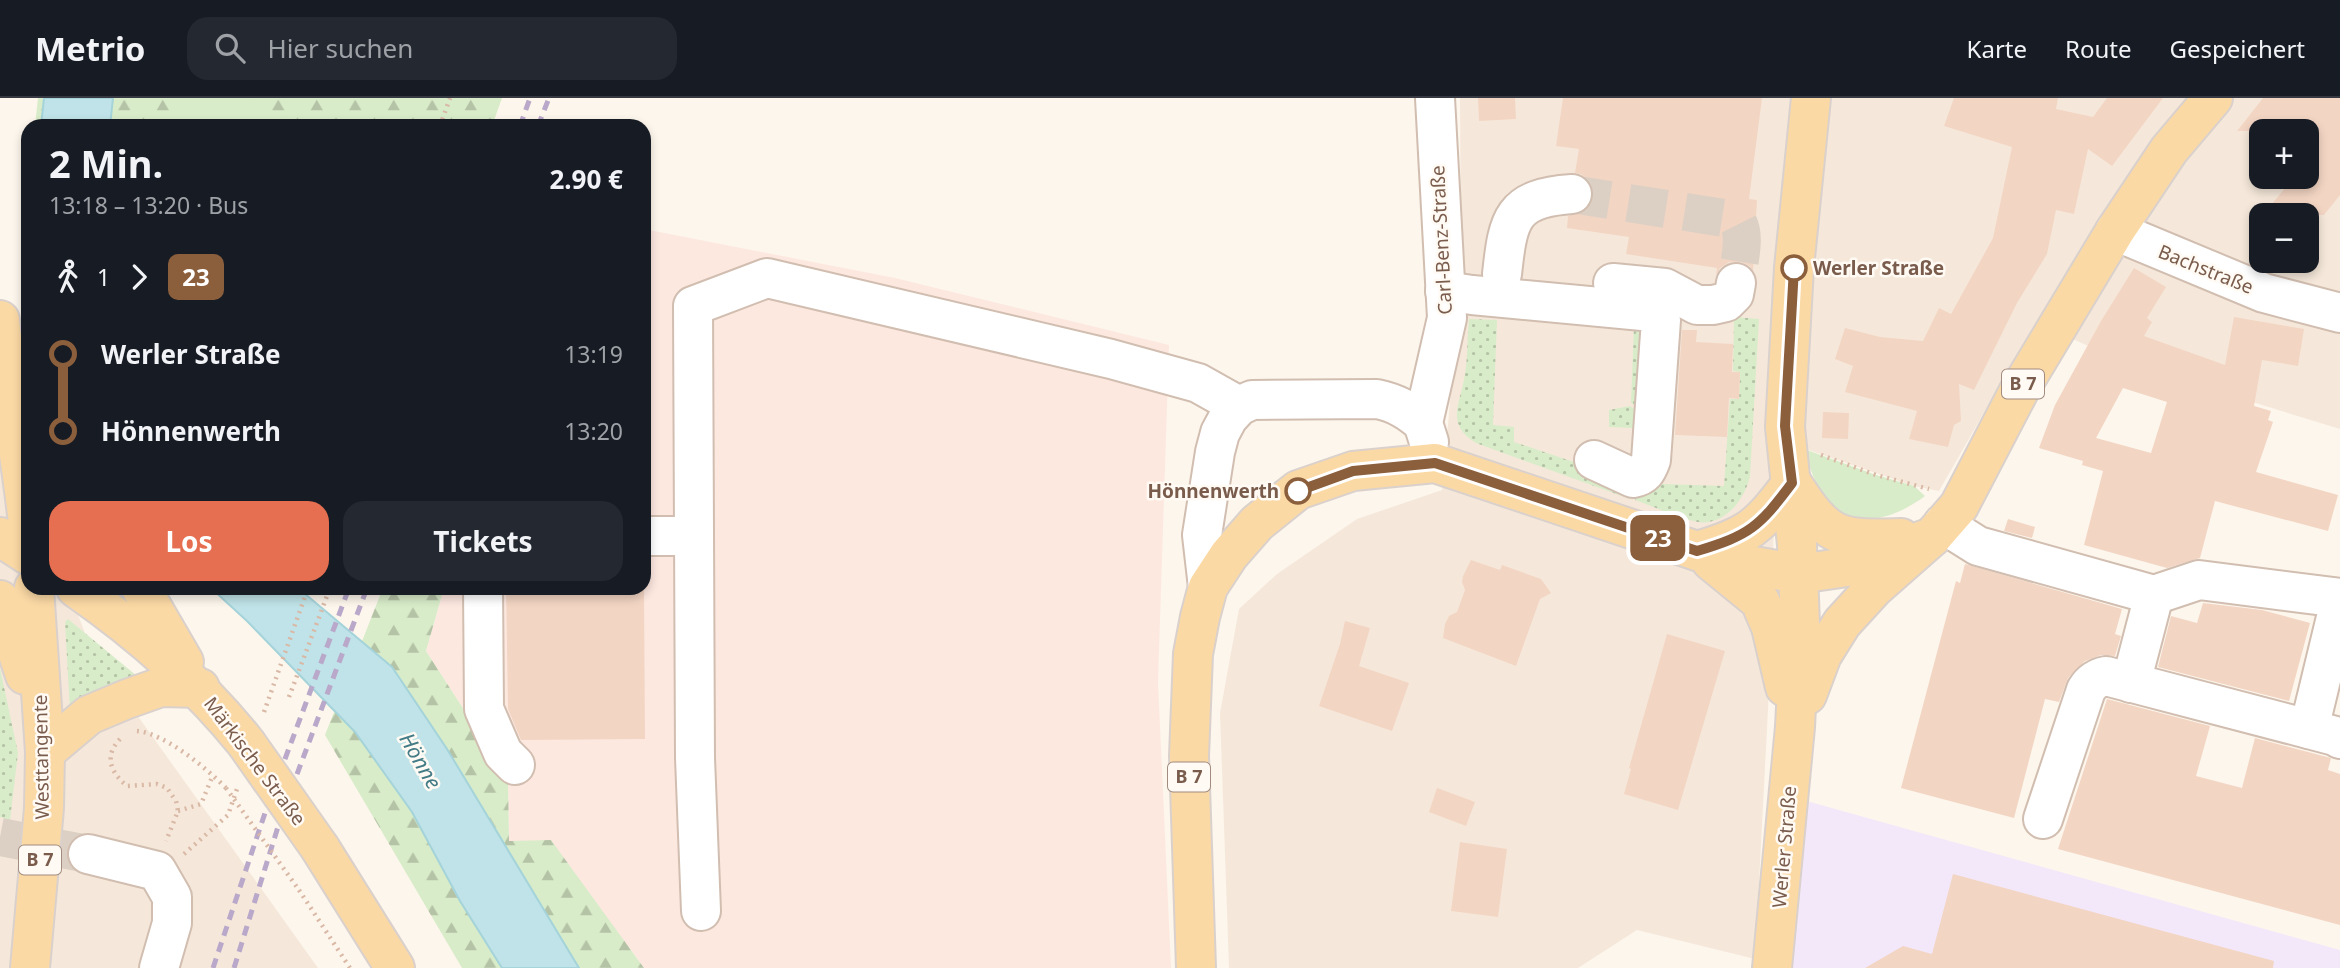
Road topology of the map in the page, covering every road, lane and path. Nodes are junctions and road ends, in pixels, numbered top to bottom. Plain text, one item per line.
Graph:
1 (450, 98) edge
2 (1435, 98) edge
3 (1811, 98) edge
4 (2213, 98) edge
5 (442, 119) edge
6 (1572, 194) tunnel mouth
7 (2115, 231) junction
8 (1502, 274) junction
9 (1444, 280) junction
10 (1737, 283) tunnel mouth
11 (2340, 313) edge
12 (0, 320) edge
13 (3, 389) edge
14 (1239, 406) junction
15 (21, 413) edge
16 (1423, 422) junction
17 (1787, 443) junction
18 (1594, 460) dead end
19 (1435, 463) junction
20 (21, 465) edge
21 (1792, 483) junction
22 (1947, 519) junction
23 (651, 536) edge
24 (693, 536) junction
25 (0, 537) edge
26 (21, 550) edge
27 (1697, 551) junction
28 (1799, 574) junction
29 (1208, 587) junction
30 (34, 595) edge
31 (86, 595) edge
32 (145, 595) edge
33 (305, 595) edge
34 (327, 595) edge
35 (483, 595) edge
36 (2154, 595) junction
37 (2340, 599) edge
38 (0, 600) edge
39 (274, 682) dead end
40 (2131, 683) junction
41 (200, 688) junction
42 (289, 697) dead end
43 (1795, 727) junction
44 (131, 733) dead end
45 (2324, 734) edge
46 (124, 736) dead end
47 (45, 752) junction
48 (515, 765) dead end
49 (213, 775) junction
50 (178, 811) junction
51 (228, 815) dead end
52 (2043, 818) dead end
53 (164, 845) dead end
54 (174, 850) dead end
55 (88, 854) tunnel mouth
56 (701, 911) dead end
57 (30, 968) edge
58 (159, 968) edge
59 (351, 968) edge
60 (395, 968) edge
61 (1196, 968) edge
62 (1772, 968) edge

1 - 5 path
2 - 9 street, Carl-Benz-Straße
3 - 17 main road, Werler Straße
4 - 7 main road, Werler Straße / B 7
6 - 8 street
7 - 11 street, Bachstraße
7 - 22 main road, Werler Straße / B 7
8 - 9 street
8 - 10 street
9 - 16 street, Carl-Benz-Straße
9 - 18 street
12 - 13 main road
13 - 15 main road
13 - 20 main road
14 - 16 street
14 - 24 street
14 - 29 street
16 - 19 street, Carl-Benz-Straße
17 - 21 main road, Werler Straße
17 - 22 path
19 - 27 main road, B 7
19 - 29 main road, B 7
21 - 22 main road
21 - 27 main road
21 - 28 main road, Werler Straße
22 - 28 main road, B 7
22 - 36 street
22 - 43 main road, Werler Straße / B 7
23 - 24 street
24 - 56 street
25 - 26 main road
27 - 28 main road, B 7
27 - 43 main road
28 - 43 main road, Werler Straße
29 - 61 main road, B 7
30 - 47 main road, Westtangente / B 7
31 - 41 main road, Märkische Straße
32 - 41 main road
33 - 39 path
34 - 42 path
35 - 48 street
36 - 37 street
36 - 40 street
37 - 45 street
38 - 47 main road
40 - 45 street
40 - 52 street
41 - 47 main road
41 - 60 main road, Märkische Straße, bridge
43 - 62 main road, Werler Straße
44 - 49 path
46 - 50 path
47 - 57 main road, Westtangente / B 7
49 - 50 path
49 - 59 path, bridge
50 - 53 path
51 - 54 path
55 - 58 street

